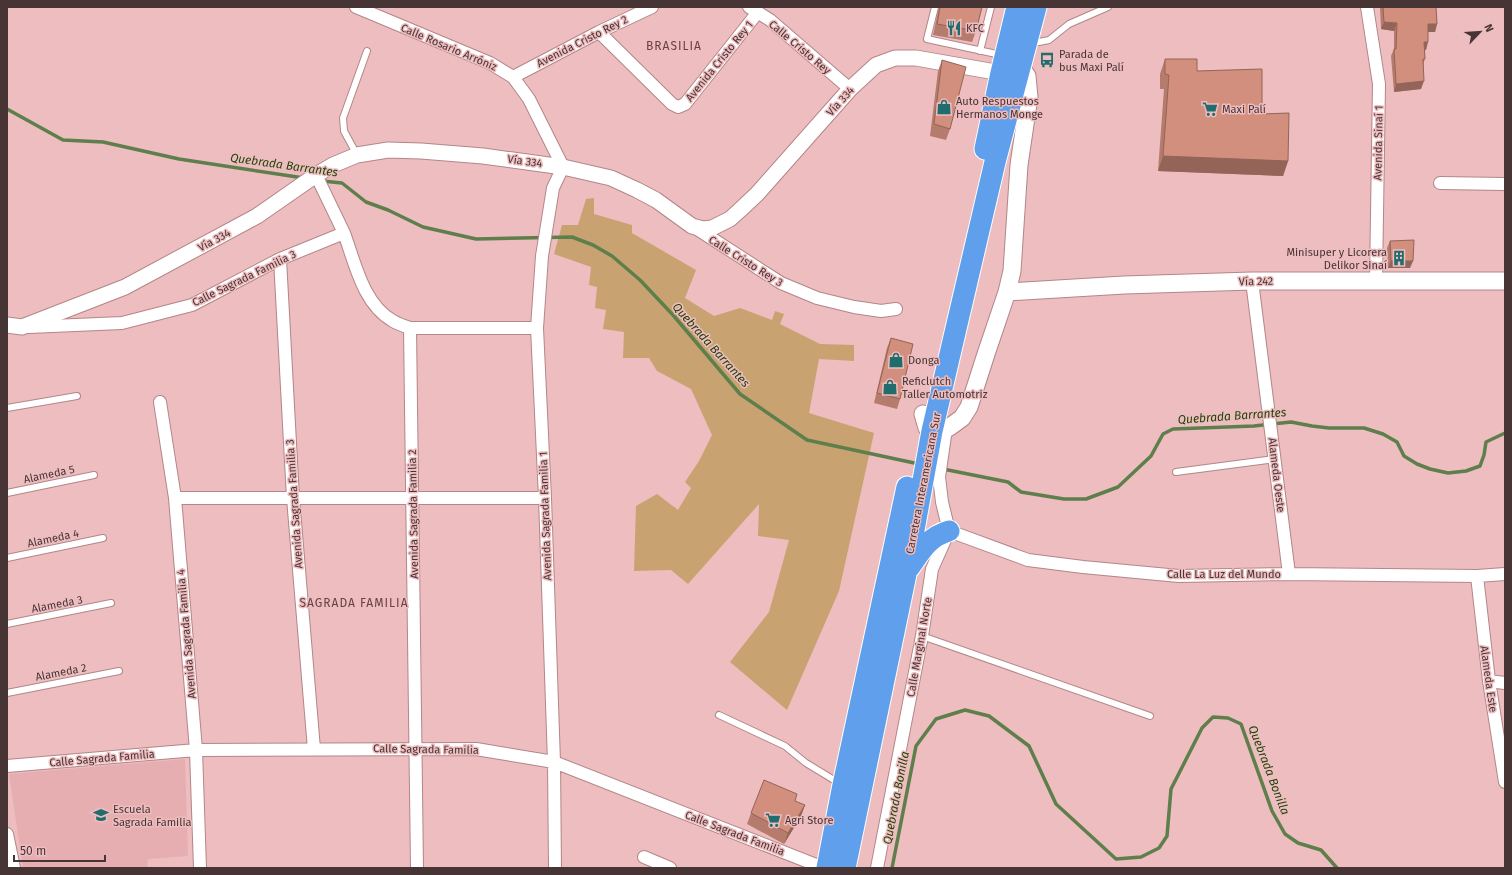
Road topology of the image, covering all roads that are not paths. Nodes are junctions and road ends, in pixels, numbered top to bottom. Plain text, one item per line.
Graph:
1 (356, 7) edge
2 (652, 7) edge
3 (935, 7) edge
4 (991, 7) edge
5 (1017, 7) edge
6 (1028, 7) edge
7 (1036, 7) edge
8 (1108, 7) edge
9 (1367, 7) edge
10 (754, 10) edge
11 (599, 32) junction
12 (367, 51) dead end
13 (980, 51) junction
14 (1016, 56) junction
15 (513, 77) junction
16 (850, 89) junction
17 (357, 155) junction
18 (563, 167) junction
19 (316, 175) junction
20 (1440, 183) dead end
21 (1505, 184) edge
22 (692, 226) junction
23 (344, 233) junction
24 (280, 259) junction
25 (1252, 280) junction
26 (1376, 280) junction
27 (1505, 281) edge
28 (1007, 292) junction
29 (896, 309) dead end
30 (7, 325) edge
31 (22, 327) junction
32 (410, 328) junction
33 (537, 328) junction
34 (77, 396) dead end
35 (160, 402) dead end
36 (7, 408) edge
37 (934, 425) junction
38 (1275, 459) junction
39 (1176, 472) dead end
40 (94, 475) dead end
41 (7, 493) edge
42 (175, 498) junction
43 (293, 498) junction
44 (413, 498) junction
45 (545, 498) junction
46 (949, 531) junction
47 (103, 538) dead end
48 (7, 558) edge
49 (906, 574) junction
50 (1289, 574) junction
51 (1505, 574) edge
52 (1477, 576) junction
53 (111, 603) dead end
54 (7, 624) edge
55 (922, 636) junction
56 (119, 671) dead end
57 (1489, 681) junction
58 (1505, 683) edge
59 (7, 693) edge
60 (719, 715) dead end
61 (1150, 716) dead end
62 (414, 748) junction
63 (314, 749) junction
64 (196, 750) junction
65 (554, 762) junction
66 (7, 766) edge
67 (1505, 782) edge
68 (843, 785) junction
69 (7, 834) edge
70 (644, 857) dead end
71 (14, 868) edge
72 (200, 868) edge
73 (417, 868) edge
74 (556, 868) edge
75 (670, 868) edge
76 (825, 868) edge
77 (845, 868) edge
78 (877, 868) edge

1 - 15 street, Calle Rosario Arróniz
2 - 11 street, Avenida Cristo Rey 2
3 - 13 lane
4 - 13 lane
5 - 14 highway, Carretera Interamericana Sur
6 - 14 highway
7 - 14 highway, Carretera Interamericana Sur
8 - 14 lane
9 - 26 street, Avenida Sinaí 1
10 - 11 street, Avenida Cristo Rey 1
10 - 16 street, Calle Cristo Rey
11 - 15 street, Avenida Cristo Rey 2
12 - 17 lane
13 - 14 lane
14 - 16 street, Vía 334
14 - 28 main road
14 - 37 highway, Carretera Interamericana Sur
14 - 37 highway, Carretera Interamericana Sur
15 - 18 street, Calle Rosario Arróniz
16 - 22 street, Vía 334
17 - 18 street, Vía 334
17 - 19 street, Vía 334
18 - 22 street, Vía 334
18 - 33 street, Avenida Sagrada Familia 1
19 - 23 street
19 - 31 street, Vía 334
20 - 21 street
22 - 29 street, Calle Cristo Rey 3
23 - 24 street, Calle Sagrada Familia 3
23 - 32 street
24 - 31 street, Calle Sagrada Familia 3
24 - 43 street, Avenida Sagrada Familia 3
25 - 26 main road, Vía 242
25 - 28 main road, Vía 242
25 - 38 street, Alameda Oeste
26 - 27 main road, Vía 242
28 - 37 main road
30 - 31 street, Vía 334
32 - 33 street
32 - 44 street, Avenida Sagrada Familia 2
33 - 45 street, Avenida Sagrada Familia 1
34 - 36 lane
35 - 42 street, Avenida Sagrada Familia 4
37 - 46 street
37 - 49 highway, Carretera Interamericana Sur
37 - 68 highway, Carretera Interamericana Sur
38 - 39 lane
38 - 50 street, Alameda Oeste
40 - 41 lane, Alameda 5
42 - 43 street
42 - 64 street, Avenida Sagrada Familia 4
43 - 44 street
43 - 63 street, Avenida Sagrada Familia 3
44 - 45 street
44 - 62 street, Avenida Sagrada Familia 2
45 - 65 street, Avenida Sagrada Familia 1
46 - 49 highway
46 - 50 street, Calle La Luz del Mundo
46 - 55 street, Calle Marginal Norte
47 - 48 lane, Alameda 4
49 - 77 highway, Carretera Interamericana Sur
50 - 52 street, Calle La Luz del Mundo
51 - 52 street, Calle La Luz del Mundo
52 - 57 street, Alameda Este
53 - 54 lane, Alameda 3
55 - 61 lane
55 - 78 street, Calle Marginal Norte
56 - 59 lane, Alameda 2
57 - 58 street
57 - 67 street, Alameda Este
60 - 68 lane
62 - 63 street, Calle Sagrada Familia
62 - 65 street, Calle Sagrada Familia
62 - 73 street, Avenida Sagrada Familia 2
63 - 64 street, Calle Sagrada Familia
64 - 66 street, Calle Sagrada Familia
64 - 72 street, Avenida Sagrada Familia 4
65 - 74 street, Avenida Sagrada Familia 1
65 - 76 street, Calle Sagrada Familia
68 - 76 highway, Carretera Interamericana Sur
69 - 71 street
70 - 75 street

